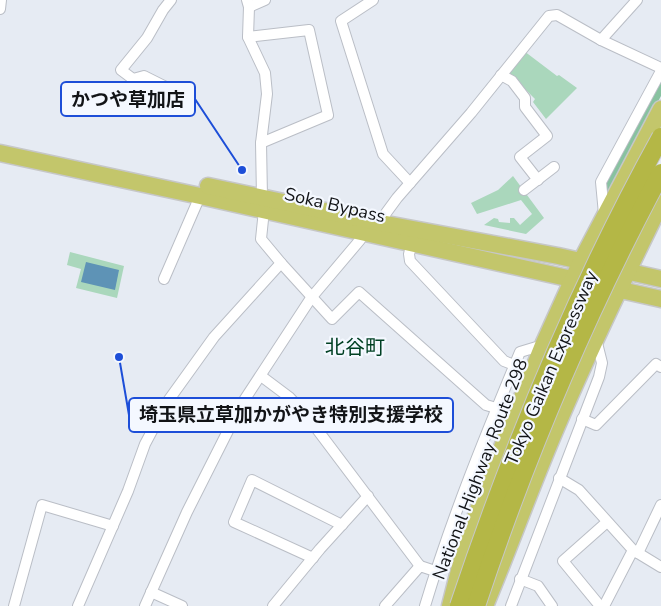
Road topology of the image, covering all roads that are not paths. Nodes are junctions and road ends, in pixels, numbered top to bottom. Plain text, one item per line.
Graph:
1 (1, 0) edge
2 (171, 0) edge
3 (265, 0) edge
4 (373, 0) edge
5 (637, 0) edge
6 (248, 3) edge
7 (0, 9) edge
8 (248, 37) junction
9 (601, 40) junction
10 (661, 70) edge
11 (501, 75) junction
12 (174, 109) dead end
13 (661, 109) edge
14 (661, 122) edge
15 (661, 137) edge
16 (0, 142) edge
17 (262, 143) junction
18 (0, 153) edge
19 (554, 167) dead end
20 (661, 172) edge
21 (538, 180) junction
22 (410, 183) junction
23 (524, 190) dead end
24 (660, 195) edge
25 (200, 196) junction
26 (621, 197) dead end
27 (263, 204) junction
28 (604, 215) junction
29 (381, 223) junction
30 (363, 232) junction
31 (412, 243) junction
32 (581, 261) junction
33 (281, 263) junction
34 (628, 272) junction
35 (164, 279) dead end
36 (661, 279) edge
37 (571, 280) junction
38 (618, 291) junction
39 (311, 298) junction
40 (661, 299) edge
41 (596, 338) junction
42 (546, 346) junction
43 (580, 356) dead end
44 (514, 365) junction
45 (661, 367) edge
46 (261, 376) junction
47 (496, 408) junction
48 (582, 419) junction
49 (559, 478) junction
50 (368, 496) junction
51 (661, 505) edge
52 (608, 522) junction
53 (342, 525) junction
54 (113, 526) junction
55 (635, 552) junction
56 (313, 558) junction
57 (420, 566) junction
58 (661, 566) edge
59 (435, 570) junction
60 (520, 580) junction
61 (151, 592) junction
62 (14, 606) edge
63 (78, 606) edge
64 (146, 606) edge
65 (182, 606) edge
66 (273, 606) edge
67 (385, 606) edge
68 (425, 606) edge
69 (450, 606) edge
70 (459, 606) edge
71 (476, 606) edge
72 (484, 606) edge
73 (511, 606) edge
74 (552, 606) edge
75 (600, 606) edge
76 (604, 606) edge

1 - 7 street
2 - 12 street
3 - 6 street
4 - 22 street
5 - 9 street
6 - 8 street
8 - 17 street
8 - 17 street
9 - 10 street
9 - 11 street
10 - 28 street
11 - 21 street
11 - 22 street
13 - 28 highway
14 - 26 highway
15 - 70 highway, Tokyo Gaikan Expressway, bridge
16 - 27 highway, Soka Bypass
17 - 27 street
18 - 25 highway, Soka Bypass
19 - 21 street
20 - 71 highway, Tokyo Gaikan Expressway, bridge
21 - 23 street
22 - 29 street
24 - 34 highway
25 - 27 highway, Soka Bypass
25 - 35 street
27 - 29 highway, Soka Bypass
27 - 30 highway, Soka Bypass
27 - 33 street
28 - 32 highway
29 - 32 highway, Soka Bypass
30 - 31 highway, Soka Bypass
30 - 39 street
31 - 37 highway, Soka Bypass
31 - 44 street
32 - 34 highway, Soka Bypass
32 - 37 highway
33 - 39 street
33 - 54 street
34 - 36 highway, Soka Bypass
34 - 38 highway
37 - 38 highway, Soka Bypass
37 - 42 highway
38 - 40 highway, Soka Bypass
38 - 41 highway
39 - 46 street
39 - 47 street
41 - 48 street
41 - 72 highway
42 - 44 street
42 - 69 highway
43 - 72 highway
44 - 47 street
45 - 48 street
46 - 50 street
46 - 61 street
47 - 59 street
48 - 49 street
49 - 52 street
49 - 60 street
50 - 53 street
50 - 57 street
51 - 55 street
52 - 55 street
52 - 75 street
53 - 56 street
53 - 56 street
54 - 62 street
54 - 63 street
55 - 58 street
55 - 76 street
56 - 66 street
57 - 59 street
57 - 67 street
59 - 68 street
60 - 73 street
60 - 74 street
61 - 64 street
61 - 65 street

